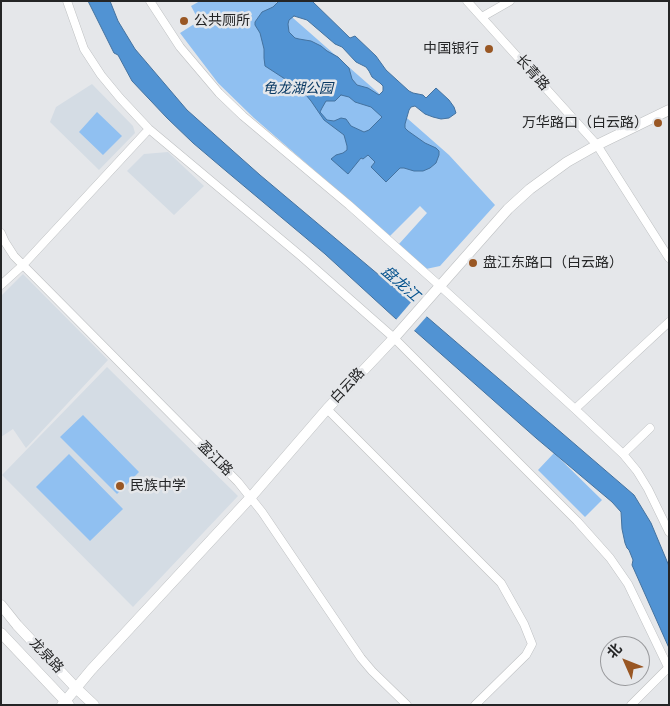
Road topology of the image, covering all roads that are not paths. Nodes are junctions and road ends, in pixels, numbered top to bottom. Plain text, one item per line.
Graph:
1 (67, 1) edge
2 (150, 1) edge
3 (467, 1) edge
4 (510, 1) edge
5 (482, 17) junction
6 (669, 110) edge
7 (149, 129) junction
8 (597, 145) junction
9 (1, 233) edge
10 (669, 258) edge
11 (23, 265) junction
12 (1, 285) edge
13 (440, 286) junction
14 (669, 322) edge
15 (394, 338) junction
16 (575, 408) junction
17 (327, 409) junction
18 (650, 428) dead end
19 (623, 454) junction
20 (251, 497) junction
21 (669, 532) edge
22 (1, 605) edge
23 (1, 633) edge
24 (668, 669) edge
25 (76, 688) junction
26 (66, 704) edge
27 (94, 705) edge
28 (407, 705) edge
29 (475, 705) edge
30 (631, 705) edge

1 - 7 street
2 - 13 street
3 - 5 street, 长青路
4 - 5 street
5 - 8 street, 长青路
6 - 8 main road, 白云路
7 - 11 street
7 - 15 street
8 - 10 street, 长青路
8 - 13 main road, 白云路
9 - 11 street, 盈江路
11 - 12 street
11 - 20 street, 盈江路
13 - 15 main road, 白云路
13 - 16 street
14 - 16 street
15 - 17 main road, 白云路
15 - 24 street
16 - 19 street
17 - 20 main road, 白云路
17 - 29 street
18 - 19 street
19 - 21 street
20 - 25 main road, 白云路
20 - 28 street, 盈江路
22 - 25 main road, 龙泉路
23 - 26 main road, 龙泉路
24 - 30 street
25 - 26 main road, 白云路
25 - 27 main road, 龙泉路

